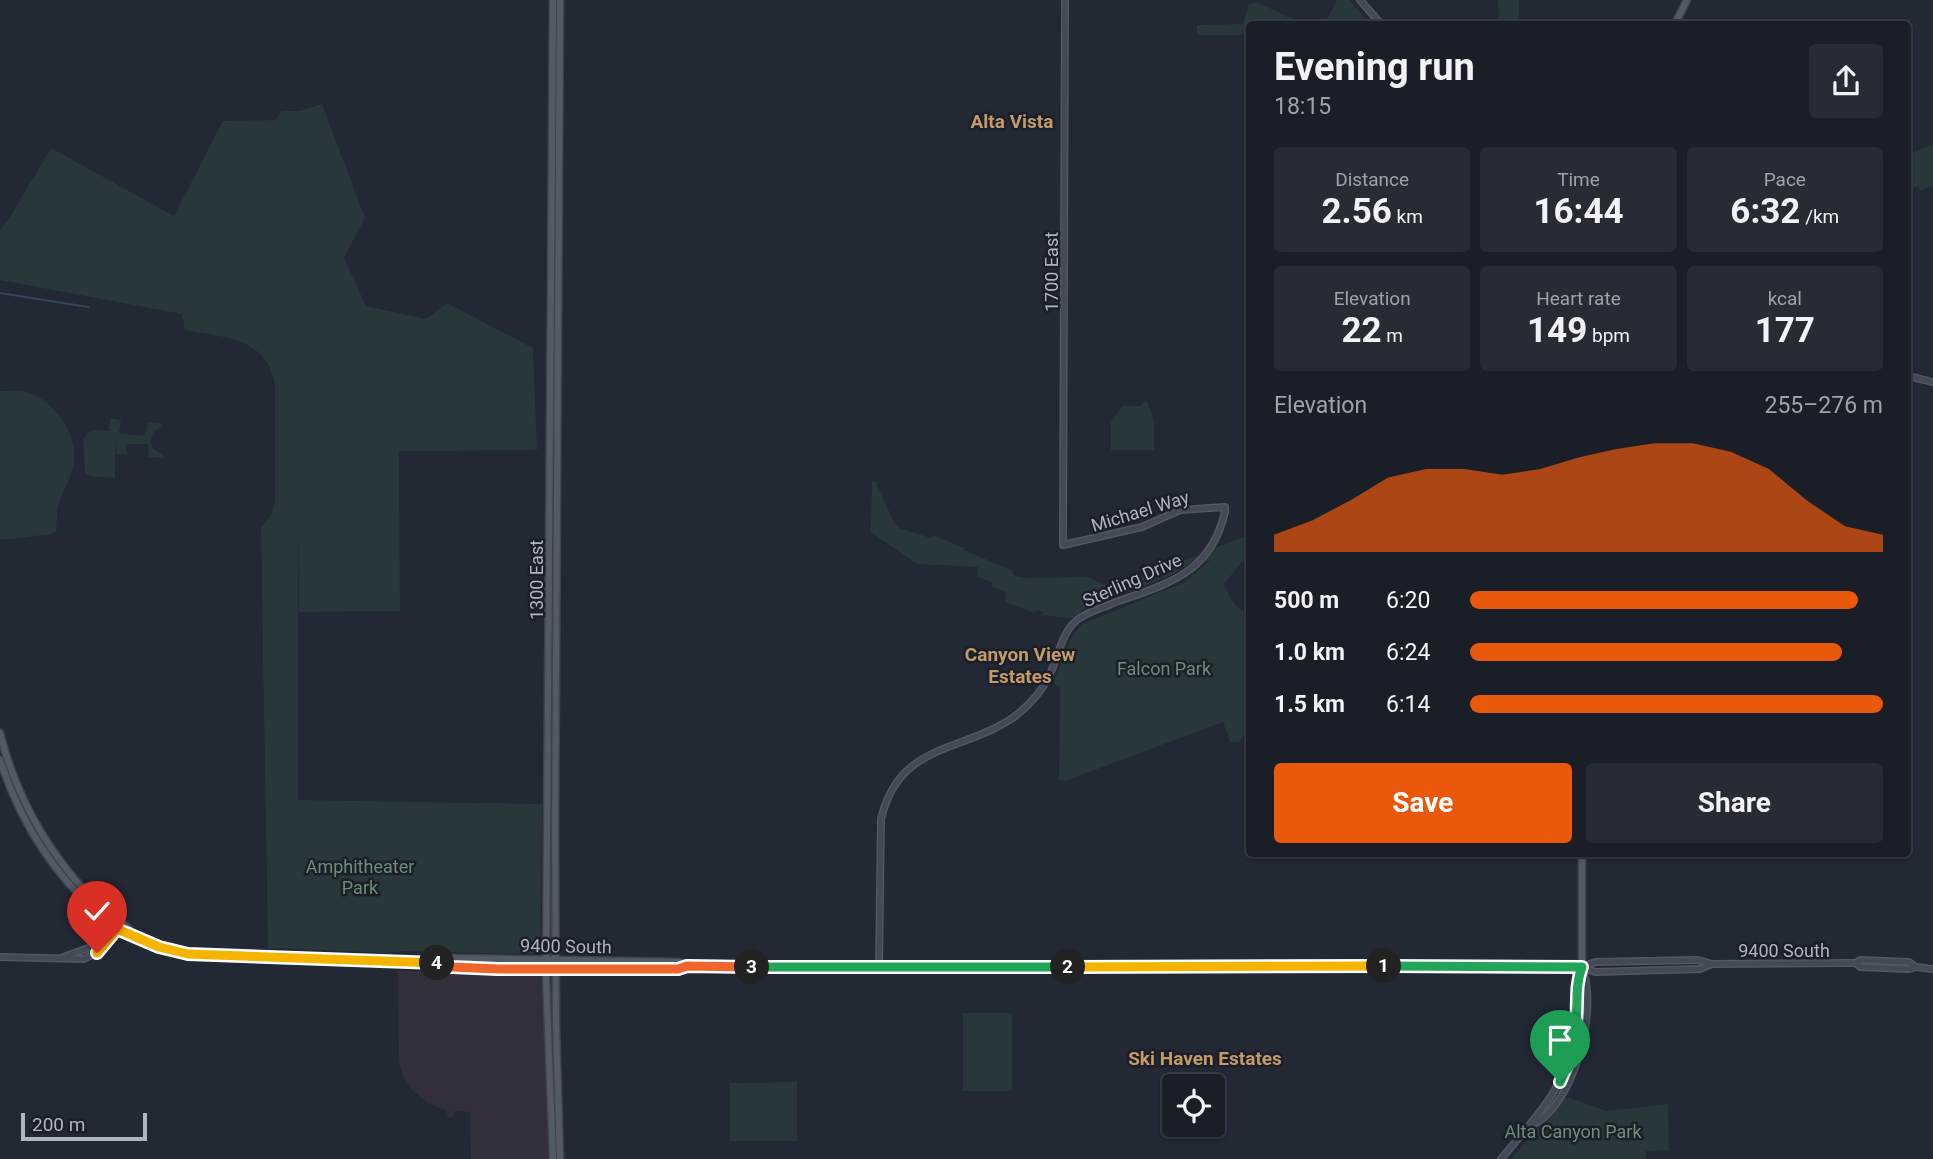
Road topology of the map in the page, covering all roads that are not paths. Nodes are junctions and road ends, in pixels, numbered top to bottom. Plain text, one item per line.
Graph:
1 (553, 0) edge
2 (560, 0) edge
3 (1065, 0) edge
4 (1360, 0) edge
5 (1687, 0) edge
6 (1378, 21) edge
7 (1676, 21) edge
8 (1911, 377) edge
9 (1933, 382) edge
10 (1225, 507) joint
11 (1063, 545) joint
12 (0, 733) edge
13 (0, 760) edge
14 (1582, 857) edge
15 (119, 920) junction
16 (114, 927) junction
17 (135, 936) junction
18 (0, 957) edge
19 (547, 960) junction
20 (556, 960) junction
21 (444, 963) junction
22 (1712, 964) junction
23 (687, 966) junction
24 (879, 967) junction
25 (1582, 967) junction
26 (1933, 969) edge
27 (547, 970) junction
28 (556, 970) junction
29 (554, 1159) edge
30 (560, 1159) edge
31 (1501, 1159) edge

1 - 19 main road, 1300 East
2 - 20 main road, 1300 East
3 - 11 street, 1700 East
4 - 6 street
5 - 7 main road
8 - 9 street
10 - 11 street, Michael Way
10 - 24 street, Sterling Drive
12 - 15 main road, 9400 South
13 - 16 main road
14 - 25 main road
15 - 16 street
15 - 17 main road, 9400 South
16 - 17 main road, 9400 South
16 - 18 street
17 - 21 main road, 9400 South
19 - 20 main road, 9400 South
19 - 21 main road, 9400 South
19 - 27 main road, 1300 East
20 - 23 main road, 9400 South
20 - 28 main road, 1300 East
21 - 27 main road, 9400 South
22 - 25 street, 9400 South
22 - 25 street, 9400 South
22 - 26 street, 9400 South
23 - 24 main road, 9400 South
23 - 28 main road, 9400 South
24 - 25 main road, 9400 South
25 - 31 street
27 - 28 main road, 9400 South
27 - 29 main road, 1300 East
28 - 30 main road, 1300 East

